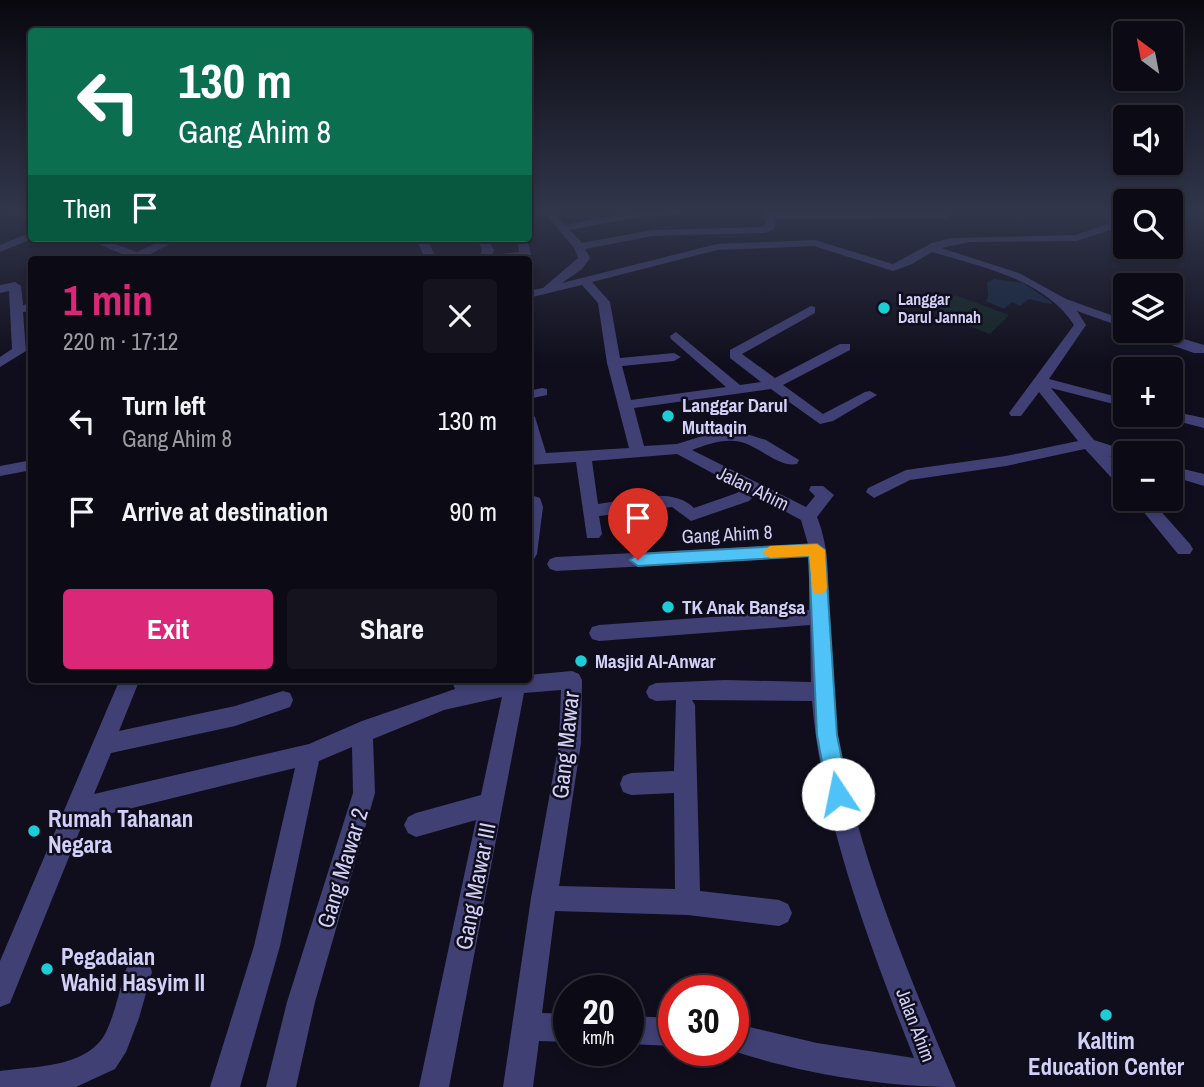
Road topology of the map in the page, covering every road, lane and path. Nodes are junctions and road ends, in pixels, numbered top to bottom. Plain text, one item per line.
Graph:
1 (583, 263) edge
2 (656, 263) edge
3 (877, 263) edge
4 (903, 263) edge
5 (973, 263) edge
6 (585, 281) junction
7 (0, 289) edge
8 (546, 291) junction
9 (532, 294) edge
10 (1063, 301) junction
11 (28, 308) edge
12 (16, 310) junction
13 (811, 310) dead end
14 (1113, 320) edge
15 (676, 336) dead end
16 (1179, 343) edge
17 (845, 347) dead end
18 (1204, 349) edge
19 (674, 357) dead end
20 (0, 363) edge
21 (614, 363) junction
22 (1040, 382) junction
23 (774, 384) junction
24 (737, 389) junction
25 (870, 395) dead end
26 (1113, 400) edge
27 (625, 405) junction
28 (1016, 413) dead end
29 (1183, 418) edge
30 (1204, 423) edge
31 (1089, 444) junction
32 (679, 449) junction
33 (638, 451) junction
34 (1113, 452) edge
35 (583, 455) junction
36 (534, 459) edge
37 (791, 460) dead end
38 (28, 466) edge
39 (1113, 469) edge
40 (0, 471) edge
41 (1183, 474) edge
42 (1204, 480) edge
43 (753, 488) junction
44 (817, 490) dead end
45 (874, 492) dead end
46 (532, 501) edge
47 (592, 511) junction
48 (1151, 511) edge
49 (808, 516) junction
50 (532, 527) edge
51 (593, 534) dead end
52 (1184, 549) dead end
53 (817, 550) junction
54 (556, 564) dead end
55 (819, 617) junction
56 (599, 633) dead end
57 (128, 683) edge
58 (515, 685) junction
59 (465, 687) edge
60 (656, 692) dead end
61 (824, 692) junction
62 (283, 700) dead end
63 (684, 705) dead end
64 (362, 731) junction
65 (104, 744) junction
66 (309, 754) junction
67 (686, 781) junction
68 (631, 784) dead end
69 (491, 804) junction
70 (76, 810) junction
71 (416, 825) dead end
72 (544, 898) junction
73 (688, 902) junction
74 (779, 914) dead end
75 (139, 972) dead end
76 (0, 993) edge
77 (526, 1026) junction
78 (553, 1027) edge
79 (749, 1041) edge
80 (939, 1082) edge
81 (0, 1086) edge
82 (225, 1087) edge
83 (281, 1087) edge
84 (434, 1087) edge
85 (518, 1087) edge

1 - 8 street
2 - 6 street
3 - 4 street
5 - 10 street
6 - 8 street
6 - 21 street
7 - 12 street
8 - 9 street
10 - 14 street
10 - 22 street
11 - 12 street
12 - 20 street
13 - 23 street
15 - 24 street
16 - 18 street
17 - 23 street
19 - 21 street
21 - 27 street
22 - 26 street
22 - 28 street
22 - 31 street
23 - 24 street
23 - 25 street
24 - 27 street
27 - 33 street
29 - 30 street
31 - 34 street
31 - 39 street
31 - 45 street
32 - 33 street
32 - 37 street
32 - 43 street, Jalan Ahim
33 - 35 street
35 - 36 street
35 - 47 street
38 - 40 street
41 - 42 street
43 - 47 street
43 - 49 street, Jalan Ahim
44 - 49 street
46 - 50 street
47 - 51 street
48 - 52 street
49 - 53 street, Jalan Ahim
53 - 54 street, Gang Ahim 8
53 - 55 street, Jalan Ahim
55 - 56 street
55 - 61 street, Jalan Ahim
57 - 65 street
58 - 59 street, Gang Mawar
58 - 69 street, Gang Mawar III
58 - 72 street, Gang Mawar
59 - 64 street, Gang Mawar
60 - 61 street
61 - 80 street, Jalan Ahim
62 - 65 street
63 - 67 street
64 - 66 street, Gang Mawar
64 - 83 street, Gang Mawar 2
65 - 70 street
66 - 70 street, Gang Mawar
66 - 82 street
67 - 68 street
67 - 73 street
69 - 71 street
69 - 84 street, Gang Mawar III
70 - 76 street
72 - 73 street
72 - 77 street, Gang Mawar
73 - 74 street
75 - 81 street
77 - 78 street
77 - 85 street, Gang Mawar
79 - 80 street

